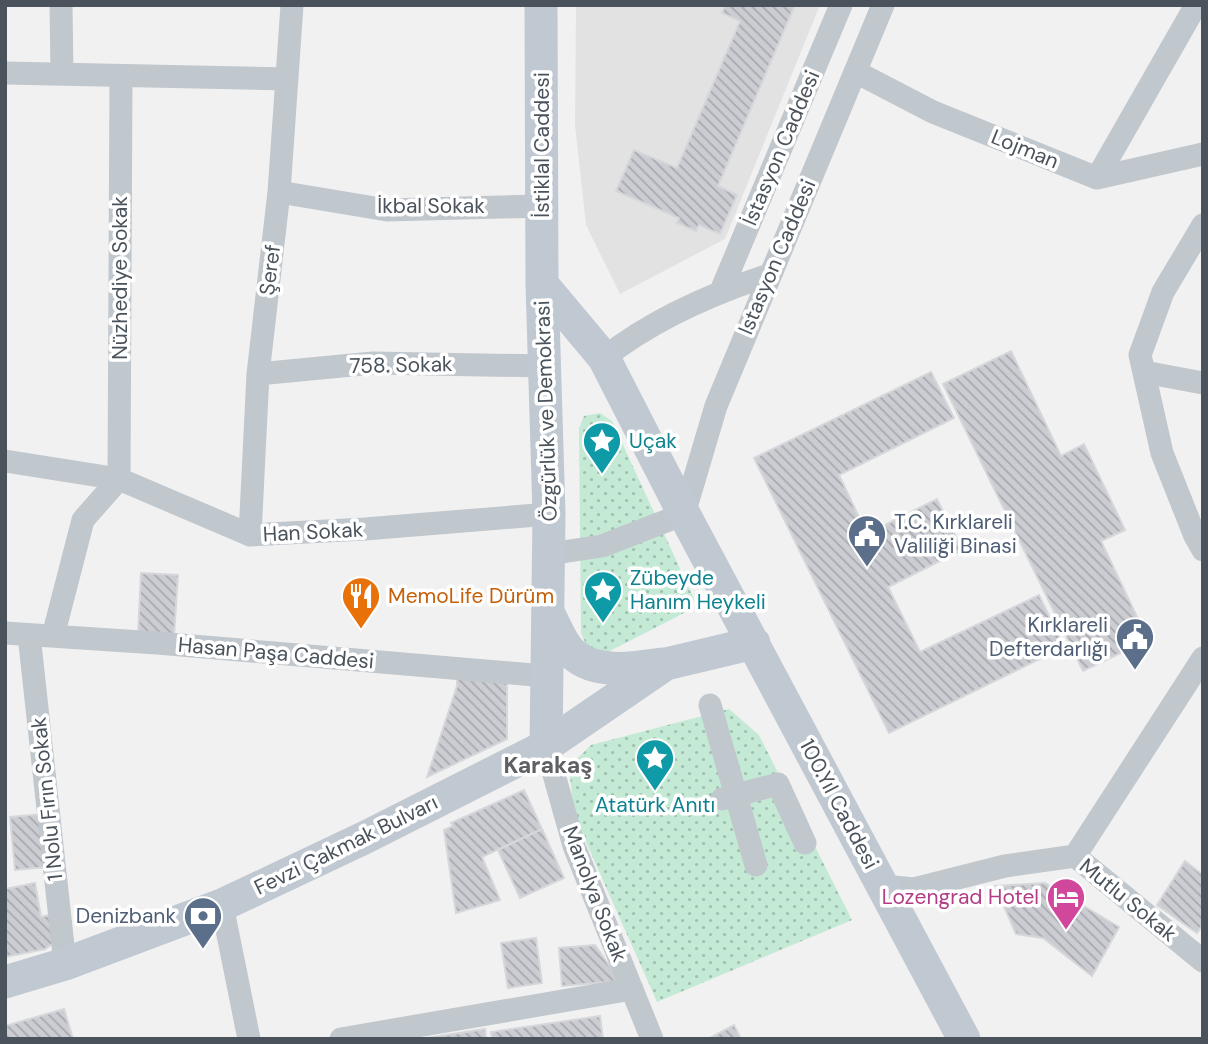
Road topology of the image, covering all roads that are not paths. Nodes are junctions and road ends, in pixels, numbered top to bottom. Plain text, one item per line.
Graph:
1 (61, 5) edge
2 (292, 5) edge
3 (541, 5) edge
4 (841, 5) edge
5 (883, 5) edge
6 (1196, 5) edge
7 (856, 72) junction
8 (5, 74) edge
9 (62, 74) junction
10 (121, 76) junction
11 (287, 79) junction
12 (1203, 154) edge
13 (1097, 178) junction
14 (279, 192) junction
15 (542, 206) junction
16 (1203, 225) edge
17 (769, 275) junction
18 (542, 284) junction
19 (721, 291) junction
20 (604, 358) junction
21 (545, 366) junction
22 (1144, 372) junction
23 (258, 374) junction
24 (1203, 383) edge
25 (5, 461) edge
26 (119, 480) junction
27 (549, 514) junction
28 (684, 514) junction
29 (250, 535) junction
30 (1203, 550) edge
31 (549, 554) junction
32 (547, 610) junction
33 (5, 634) edge
34 (29, 635) junction
35 (53, 636) junction
36 (754, 643) junction
37 (1203, 658) edge
38 (666, 664) junction
39 (546, 676) junction
40 (710, 705) dead end
41 (546, 746) junction
42 (730, 797) junction
43 (805, 843) dead end
44 (1075, 856) junction
45 (756, 865) dead end
46 (883, 886) junction
47 (222, 905) junction
48 (1203, 961) edge
49 (65, 964) junction
50 (5, 982) edge
51 (632, 989) junction
52 (249, 1039) edge
53 (341, 1039) edge
54 (652, 1039) edge
55 (964, 1039) edge

1 - 9 street
2 - 11 street, Şeref
3 - 15 street, İstiklal Caddesi
4 - 19 street, İstasyon Caddesi
5 - 7 street, Istasyon Caddesi
6 - 13 street
7 - 13 street, Lojman
7 - 17 street, Istasyon Caddesi
8 - 9 street
9 - 10 street
10 - 11 street
10 - 26 street, Nüzhediye Sokak
11 - 14 street, Şeref
12 - 13 street
14 - 15 street, İkbal Sokak
14 - 23 street, Şeref
15 - 18 street, İstiklal Caddesi
16 - 22 street
17 - 19 street
17 - 28 street, Istasyon Caddesi
18 - 20 street, Özgürlük ve Demokrasi
18 - 21 street, Özgürlük ve Demokrasi
19 - 20 street
20 - 28 street, Özgürlük ve Demokrasi
21 - 23 street, 758. Sokak
21 - 27 street, Özgürlük ve Demokrasi
22 - 24 street
22 - 30 street
23 - 29 street, Şeref
25 - 26 street, Han Sokak
26 - 29 street, Han Sokak
26 - 35 street
27 - 29 street, Han Sokak
27 - 31 street, Özgürlük ve Demokrasi
28 - 31 street
28 - 36 street, Özgürlük ve Demokrasi
31 - 32 street, Özgürlük ve Demokrasi
32 - 38 street, Fevzi Çakmak Bulvarı
32 - 39 street, Özgürlük ve Demokrasi
33 - 34 street, Hasan Paşa Caddesi
34 - 35 street, Hasan Paşa Caddesi
34 - 49 street, 1 Nolu Fırın Sokak
35 - 39 street, Hasan Paşa Caddesi
36 - 38 street, Fevzi Çakmak Bulvarı
36 - 46 street, 100.Yıl Caddesi
37 - 44 street
38 - 41 street, Fevzi Çakmak Bulvarı
39 - 41 street, Özgürlük ve Demokrasi
40 - 42 street
41 - 47 street, Fevzi Çakmak Bulvarı
41 - 51 street, Manolya Sokak
42 - 43 street
42 - 45 street
44 - 46 street, Mutlu Sokak
44 - 48 street, Mutlu Sokak
46 - 55 street, 100.Yıl Caddesi
47 - 49 street, Fevzi Çakmak Bulvarı
47 - 52 street
49 - 50 street, Fevzi Çakmak Bulvarı
51 - 53 street
51 - 54 street, Manolya Sokak

